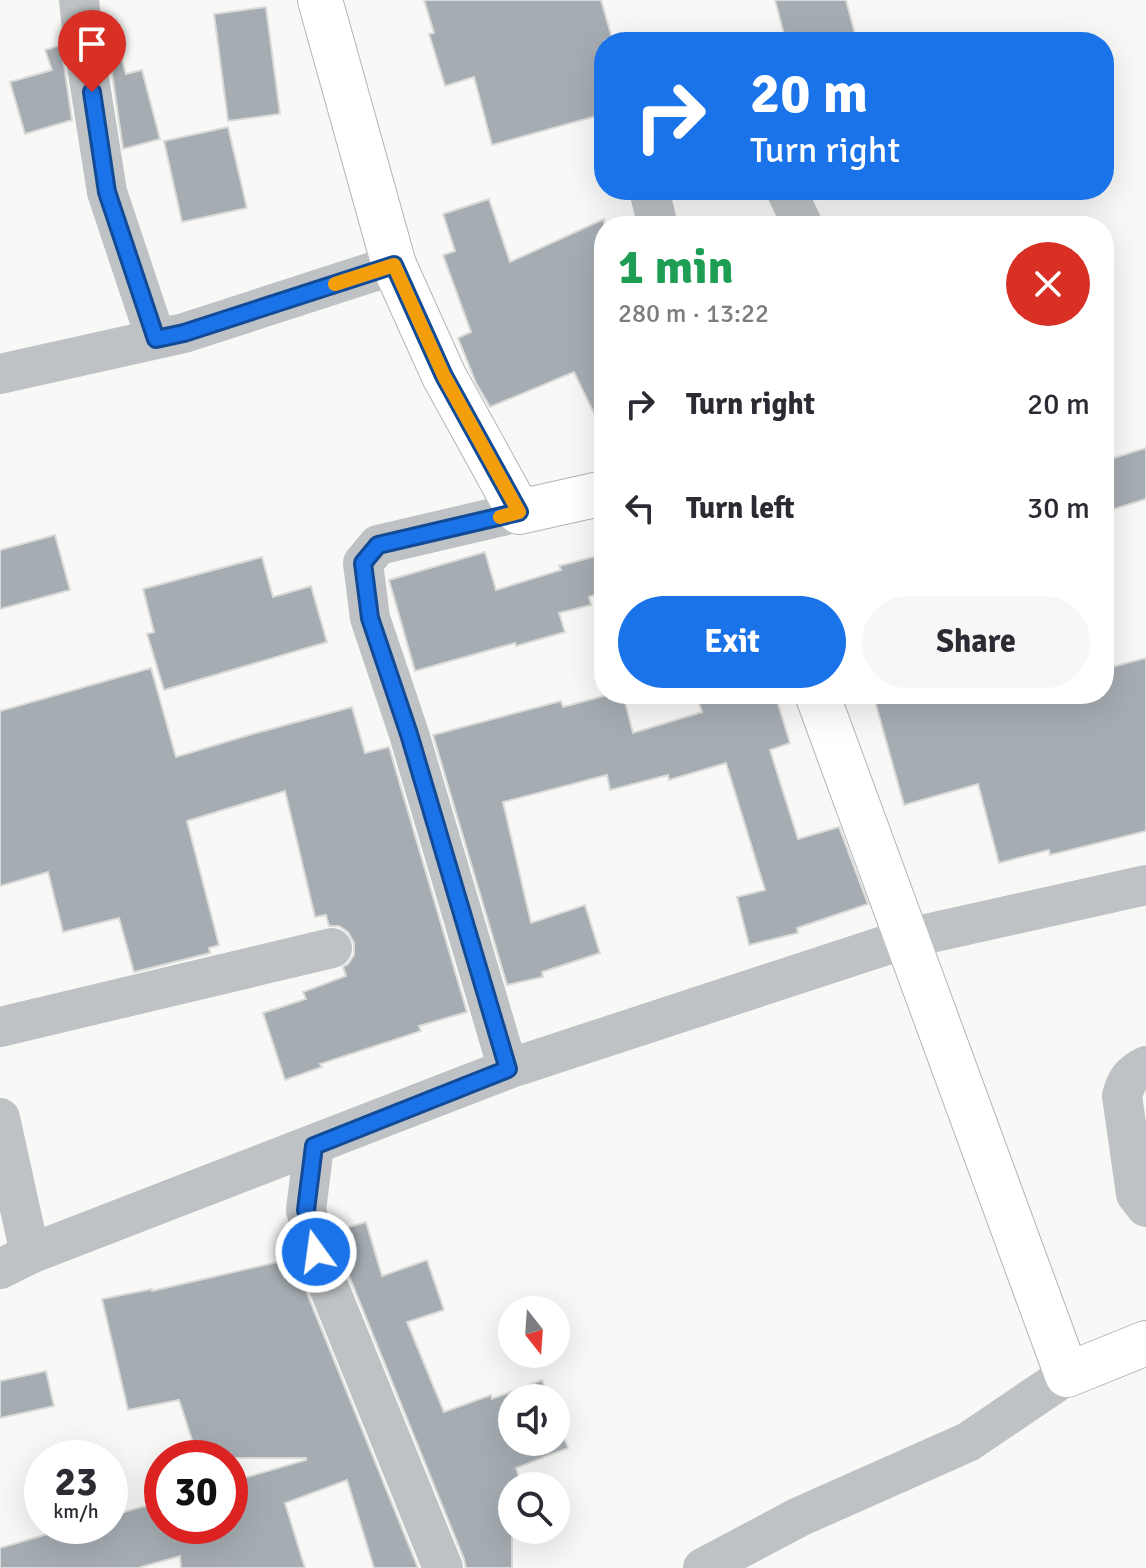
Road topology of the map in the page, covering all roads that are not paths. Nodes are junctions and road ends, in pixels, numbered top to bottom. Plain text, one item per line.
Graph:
1 (79, 0) edge
2 (320, 0) edge
3 (394, 265) junction
4 (156, 339) junction
5 (0, 374) edge
6 (594, 495) edge
7 (519, 512) junction
8 (821, 704) edge
9 (1146, 885) edge
10 (908, 938) junction
11 (332, 948) dead end
12 (0, 1027) edge
13 (1146, 1066) edge
14 (508, 1069) junction
15 (0, 1118) edge
16 (314, 1146) junction
17 (1146, 1207) edge
18 (15, 1262) edge
19 (1146, 1343) edge
20 (1067, 1375) junction
21 (443, 1568) edge
22 (703, 1568) edge

1 - 4 street
2 - 3 street
3 - 4 street
3 - 7 street
4 - 5 street
6 - 7 street
7 - 14 street
8 - 10 street
9 - 10 street
10 - 14 street
10 - 20 street
11 - 12 street
13 - 17 street
14 - 16 street
15 - 18 street
16 - 18 street
16 - 21 street
19 - 20 street
20 - 22 street

